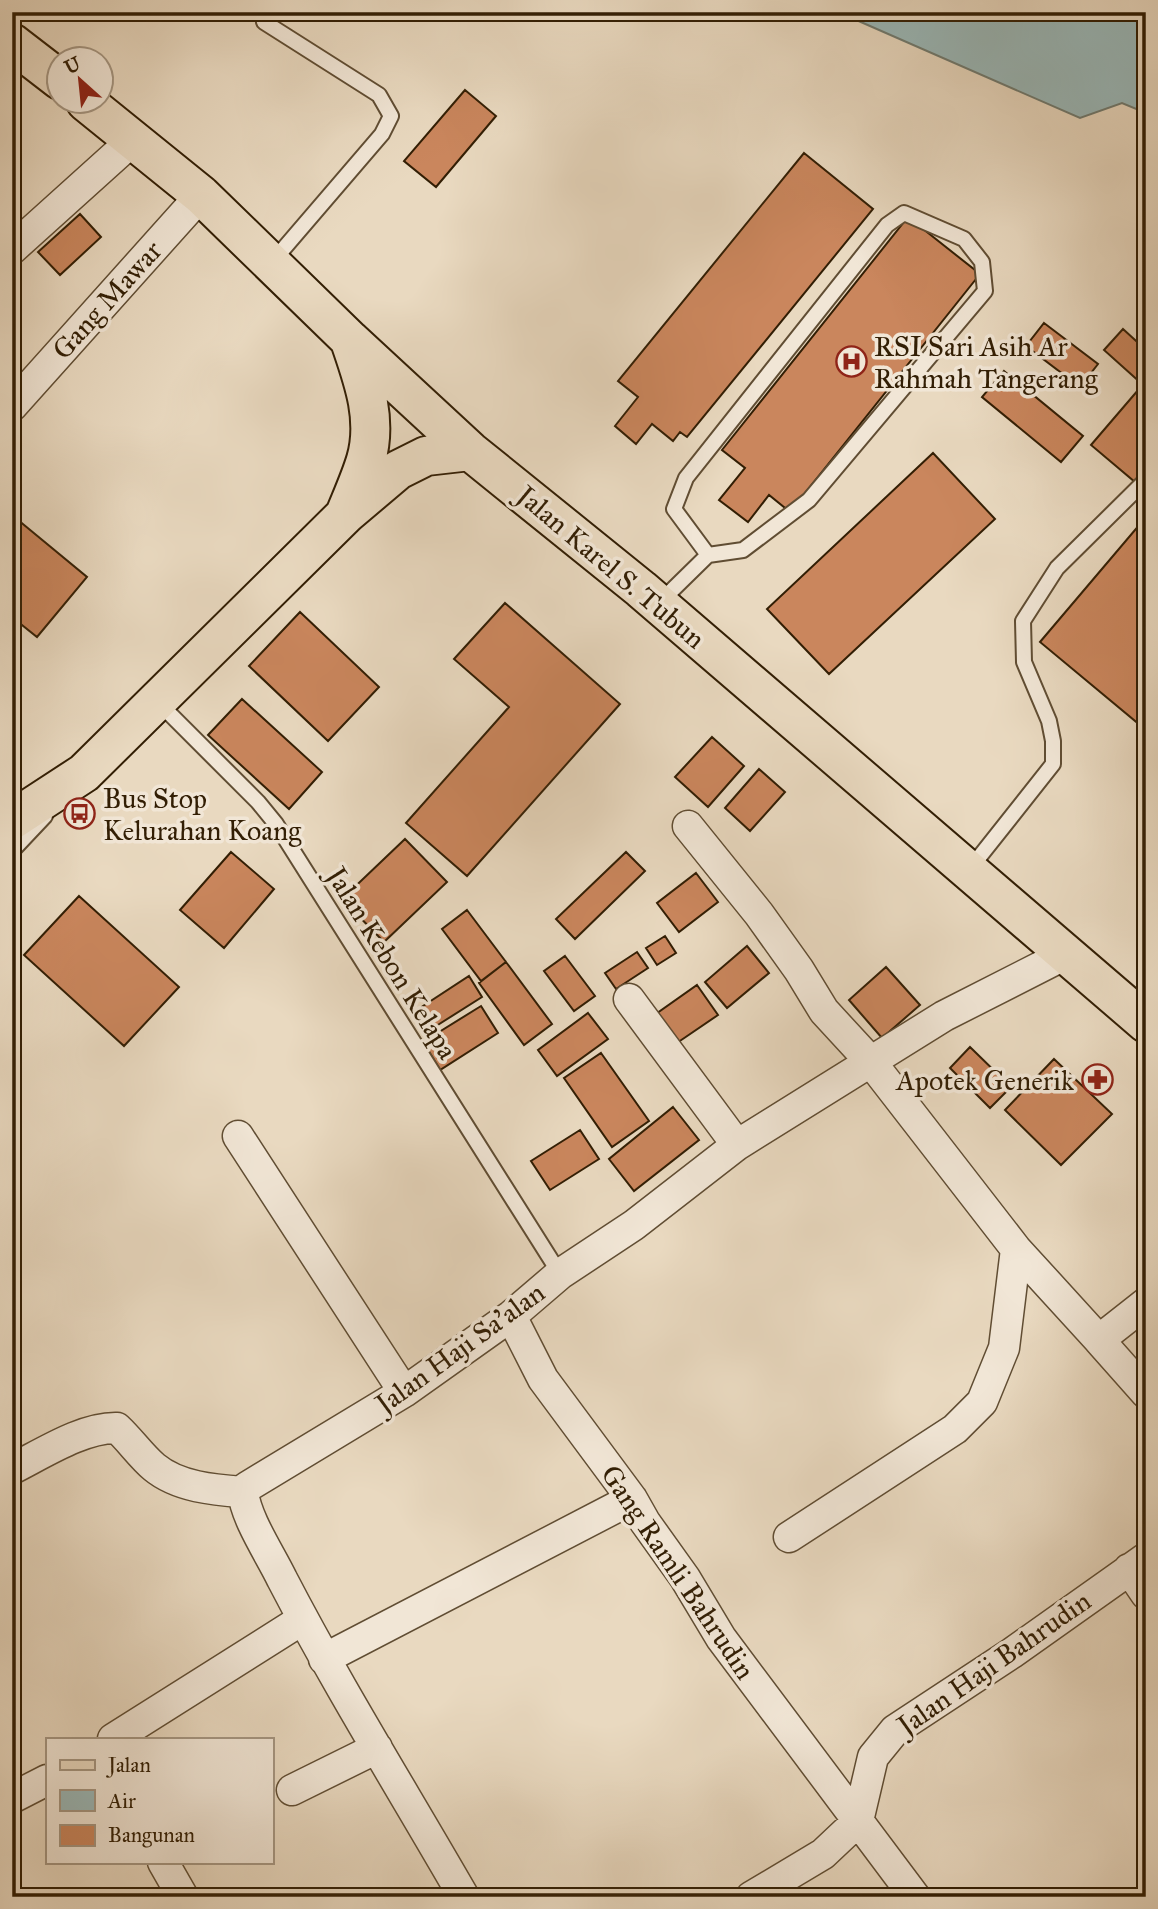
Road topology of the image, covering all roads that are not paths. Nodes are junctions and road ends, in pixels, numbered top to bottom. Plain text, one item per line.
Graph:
1 (264, 22) dead end
2 (12, 43) edge
3 (46, 69) edge
4 (104, 116) edge
5 (134, 139) junction
6 (201, 195) junction
7 (12, 249) edge
8 (272, 262) junction
9 (350, 340) junction
10 (12, 406) edge
11 (470, 451) junction
12 (1146, 480) edge
13 (345, 514) junction
14 (708, 555) junction
15 (658, 604) junction
16 (156, 699) junction
17 (84, 774) junction
18 (12, 820) edge
19 (688, 826) dead end
20 (12, 851) edge
21 (968, 871) junction
22 (1066, 954) junction
23 (629, 999) dead end
24 (1146, 1023) edge
25 (871, 1062) junction
26 (238, 1136) dead end
27 (737, 1145) junction
28 (1016, 1249) junction
29 (561, 1274) junction
30 (1146, 1303) edge
31 (511, 1316) junction
32 (1099, 1340) junction
33 (404, 1392) junction
34 (1146, 1393) edge
35 (12, 1469) edge
36 (243, 1492) junction
37 (632, 1499) junction
38 (789, 1537) dead end
39 (1137, 1564) edge
40 (1146, 1594) edge
41 (303, 1619) junction
42 (324, 1658) junction
43 (115, 1738) edge
44 (377, 1748) junction
45 (46, 1781) edge
46 (292, 1790) dead end
47 (12, 1798) edge
48 (858, 1821) junction
49 (164, 1864) edge
50 (183, 1897) edge
51 (464, 1897) edge
52 (751, 1897) edge
53 (915, 1897) edge

1 - 8 lane
2 - 3 main road
4 - 5 main road, Jalan Karel S. Tubun
5 - 6 main road, Jalan Karel S. Tubun
5 - 7 street
6 - 8 main road, Jalan Karel S. Tubun
6 - 10 street, Gang Mawar
8 - 9 main road, Jalan Karel S. Tubun
9 - 11 main road, Jalan Karel S. Tubun
9 - 13 main road
11 - 13 main road
11 - 15 main road, Jalan Karel S. Tubun
12 - 21 lane
13 - 16 main road
14 - 14 lane
14 - 15 lane
15 - 21 main road, Jalan Karel S. Tubun
16 - 17 main road
16 - 29 lane, Jalan Kebon Kelapa
17 - 18 main road
17 - 20 lane
19 - 25 street
21 - 22 main road, Jalan Karel S. Tubun
22 - 24 main road, Jalan Karel S. Tubun
22 - 25 street, Jalan Haji Sa'alan
23 - 27 street
25 - 27 street, Jalan Haji Sa'alan
25 - 28 street
26 - 33 street
27 - 29 street, Jalan Haji Sa'alan
28 - 32 street
28 - 38 street
29 - 31 street, Jalan Haji Sa'alan
30 - 32 street
31 - 33 street, Jalan Haji Sa'alan
31 - 37 street, Gang Ramli Bahrudin
32 - 34 street
33 - 36 street, Jalan Haji Sa'alan
35 - 36 street
36 - 41 street
37 - 42 street
37 - 48 street, Gang Ramli Bahrudin
39 - 40 street
39 - 48 street, Jalan Haji Bahrudin
41 - 42 street
41 - 43 street
42 - 44 street
44 - 46 street
44 - 51 street
45 - 47 street
48 - 52 street
48 - 53 street, Gang Ramli Bahrudin
49 - 50 street

